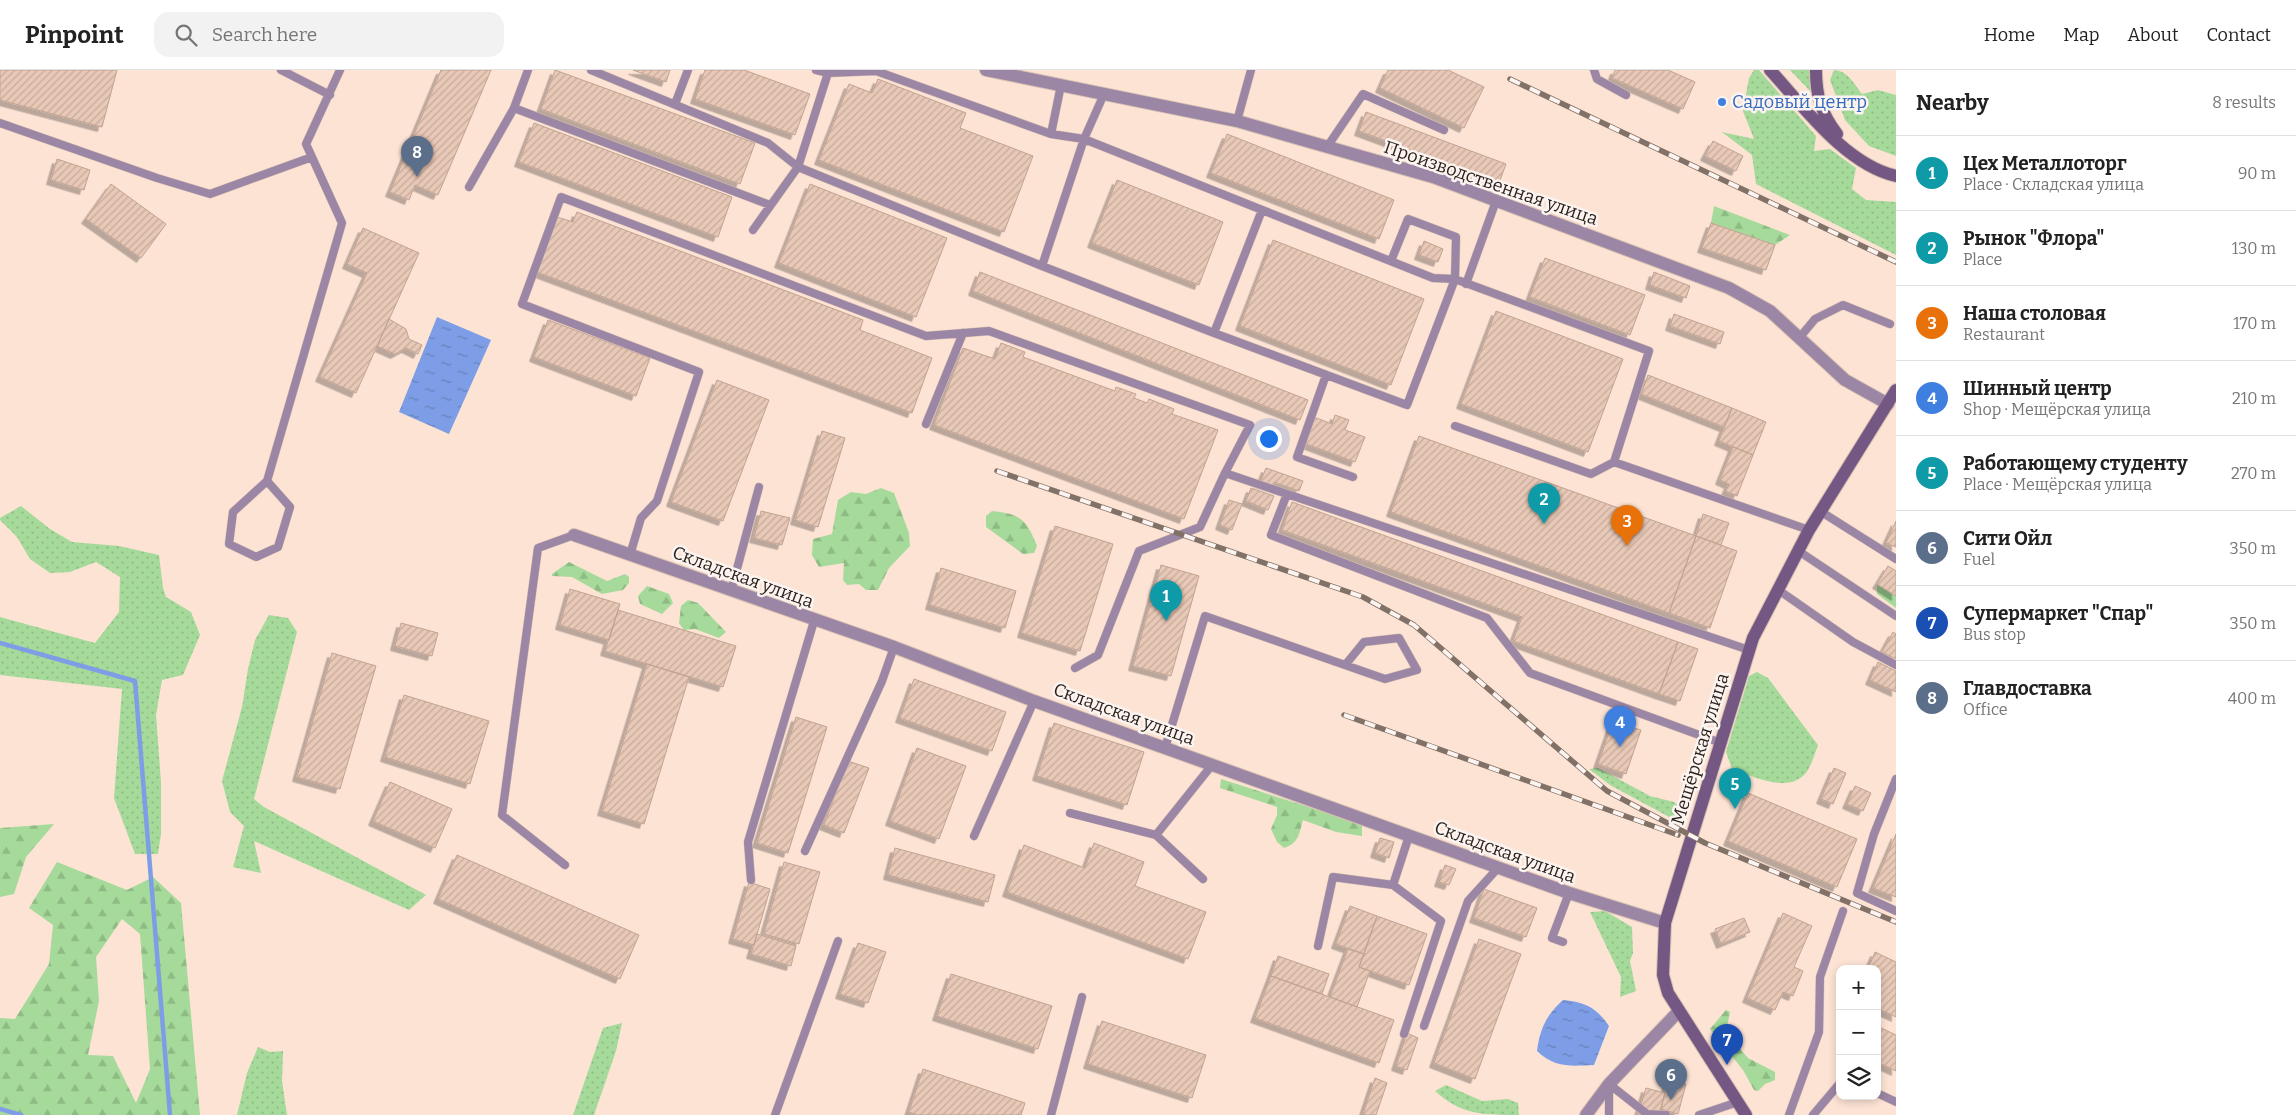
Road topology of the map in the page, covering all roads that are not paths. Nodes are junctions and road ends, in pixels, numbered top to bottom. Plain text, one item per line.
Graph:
1 (281, 70) edge
2 (340, 70) edge
3 (528, 70) edge
4 (591, 70) edge
5 (688, 70) edge
6 (816, 70) edge
7 (986, 70) edge
8 (1251, 70) edge
9 (1594, 70) edge
10 (1770, 70) edge
11 (1816, 70) edge
12 (828, 73) junction
13 (1061, 85) junction
14 (1104, 94) junction
15 (330, 95) junction
16 (1626, 95) dead end
17 (674, 104) junction
18 (514, 108) junction
19 (1238, 121) junction
20 (0, 123) edge
21 (1444, 130) dead end
22 (1052, 134) junction
23 (1084, 139) junction
24 (1327, 147) junction
25 (312, 157) junction
26 (1856, 157) junction
27 (798, 167) junction
28 (1896, 176) edge
29 (469, 187) dead end
30 (1496, 201) junction
31 (770, 205) junction
32 (1262, 210) junction
33 (752, 230) dead end
34 (1390, 261) junction
35 (1042, 266) junction
36 (1455, 280) junction
37 (1466, 284) junction
38 (1890, 324) dead end
39 (963, 333) junction
40 (1214, 333) junction
41 (1800, 337) junction
42 (1326, 375) junction
43 (1896, 390) edge
44 (1888, 404) junction
45 (926, 424) dead end
46 (1455, 426) dead end
47 (1614, 462) junction
48 (1225, 473) junction
49 (1353, 477) dead end
50 (267, 481) junction
51 (759, 487) dead end
52 (1287, 494) junction
53 (1820, 511) junction
54 (1809, 530) junction
55 (574, 535) joint
56 (1797, 550) junction
57 (630, 555) junction
58 (1896, 559) edge
59 (1777, 589) junction
60 (731, 591) junction
61 (1896, 616) edge
62 (814, 621) junction
63 (894, 648) junction
64 (1749, 650) junction
65 (1346, 664) junction
66 (1896, 664) edge
67 (1075, 668) dead end
68 (1034, 701) junction
69 (1721, 743) junction
70 (1165, 748) junction
71 (1212, 765) junction
72 (1896, 779) edge
73 (1070, 813) dead end
74 (1156, 835) junction
75 (974, 836) dead end
76 (1409, 836) junction
77 (805, 851) dead end
78 (565, 866) dead end
79 (1498, 868) junction
80 (1203, 879) dead end
81 (751, 880) dead end
82 (1393, 884) junction
83 (1569, 893) junction
84 (1843, 911) dead end
85 (1896, 911) edge
86 (1664, 923) junction
87 (838, 941) dead end
88 (1562, 942) dead end
89 (1318, 946) dead end
90 (1082, 997) dead end
91 (1678, 1012) junction
92 (1424, 1026) dead end
93 (1404, 1034) dead end
94 (1609, 1084) junction
95 (1836, 1088) edge
96 (1881, 1095) edge
97 (1738, 1102) junction
98 (1896, 1102) edge
99 (775, 1115) edge
100 (1051, 1115) edge
101 (1586, 1115) edge
102 (1609, 1115) edge
103 (1666, 1115) edge
104 (1699, 1115) edge
105 (1746, 1115) edge
106 (1789, 1115) edge
107 (1813, 1115) edge

1 - 15 lane
2 - 15 lane
3 - 18 lane
4 - 17 lane
5 - 17 lane
6 - 12 lane
7 - 13 street, Производственная улица
8 - 19 lane
9 - 16 lane
10 - 26 main road
11 - 26 main road
12 - 22 lane
12 - 27 lane
13 - 14 street, Производственная улица
13 - 22 lane
14 - 19 street, Производственная улица
14 - 23 lane
15 - 25 lane
17 - 27 lane
18 - 29 lane
18 - 31 lane
19 - 24 street, Производственная улица
20 - 25 lane
21 - 24 lane
22 - 23 lane
23 - 32 lane
23 - 35 lane
24 - 30 street, Производственная улица
25 - 50 lane
26 - 28 main road
27 - 31 lane
27 - 35 lane
30 - 37 lane
30 - 41 street, Производственная улица
31 - 33 lane
32 - 34 lane
32 - 40 lane
34 - 36 lane
34 - 36 lane
35 - 40 lane
36 - 37 lane
36 - 42 lane
37 - 47 lane
38 - 41 lane
39 - 45 lane
39 - 48 lane
39 - 57 lane
40 - 42 lane
41 - 44 street, Производственная улица
42 - 49 lane
43 - 44 main road, Мещёрская улица
44 - 53 main road, Мещёрская улица
46 - 47 lane
47 - 54 lane
48 - 52 lane
48 - 67 lane
50 - 50 lane
51 - 60 lane
52 - 64 lane
52 - 69 lane
53 - 54 main road, Мещёрская улица
53 - 58 lane
54 - 56 main road, Мещёрская улица
55 - 57 street, Складская улица
55 - 78 lane
56 - 59 main road, Мещёрская улица
56 - 61 lane
57 - 60 street, Складская улица
59 - 64 main road, Мещёрская улица
59 - 66 lane
60 - 62 street, Складская улица
62 - 63 street, Складская улица
62 - 81 lane
63 - 68 street, Складская улица
63 - 77 lane
64 - 69 main road, Мещёрская улица
65 - 65 lane
65 - 70 lane
68 - 70 street, Складская улица
68 - 75 lane
69 - 86 main road, Мещёрская улица
70 - 71 street, Складская улица
71 - 74 lane
71 - 76 street, Складская улица
72 - 85 lane
73 - 74 lane
74 - 80 lane
76 - 79 street, Складская улица
76 - 82 lane
79 - 83 street, Складская улица
79 - 92 lane
82 - 89 lane
82 - 93 lane
83 - 86 street, Складская улица
83 - 88 lane
84 - 106 lane
86 - 91 main road, Мещёрская улица
87 - 99 lane
90 - 100 lane
91 - 94 street
91 - 97 main road, Мещёрская улица
94 - 101 street
94 - 102 lane
94 - 103 lane
95 - 107 lane
96 - 98 lane
97 - 104 lane
97 - 105 main road, Мещёрская улица

